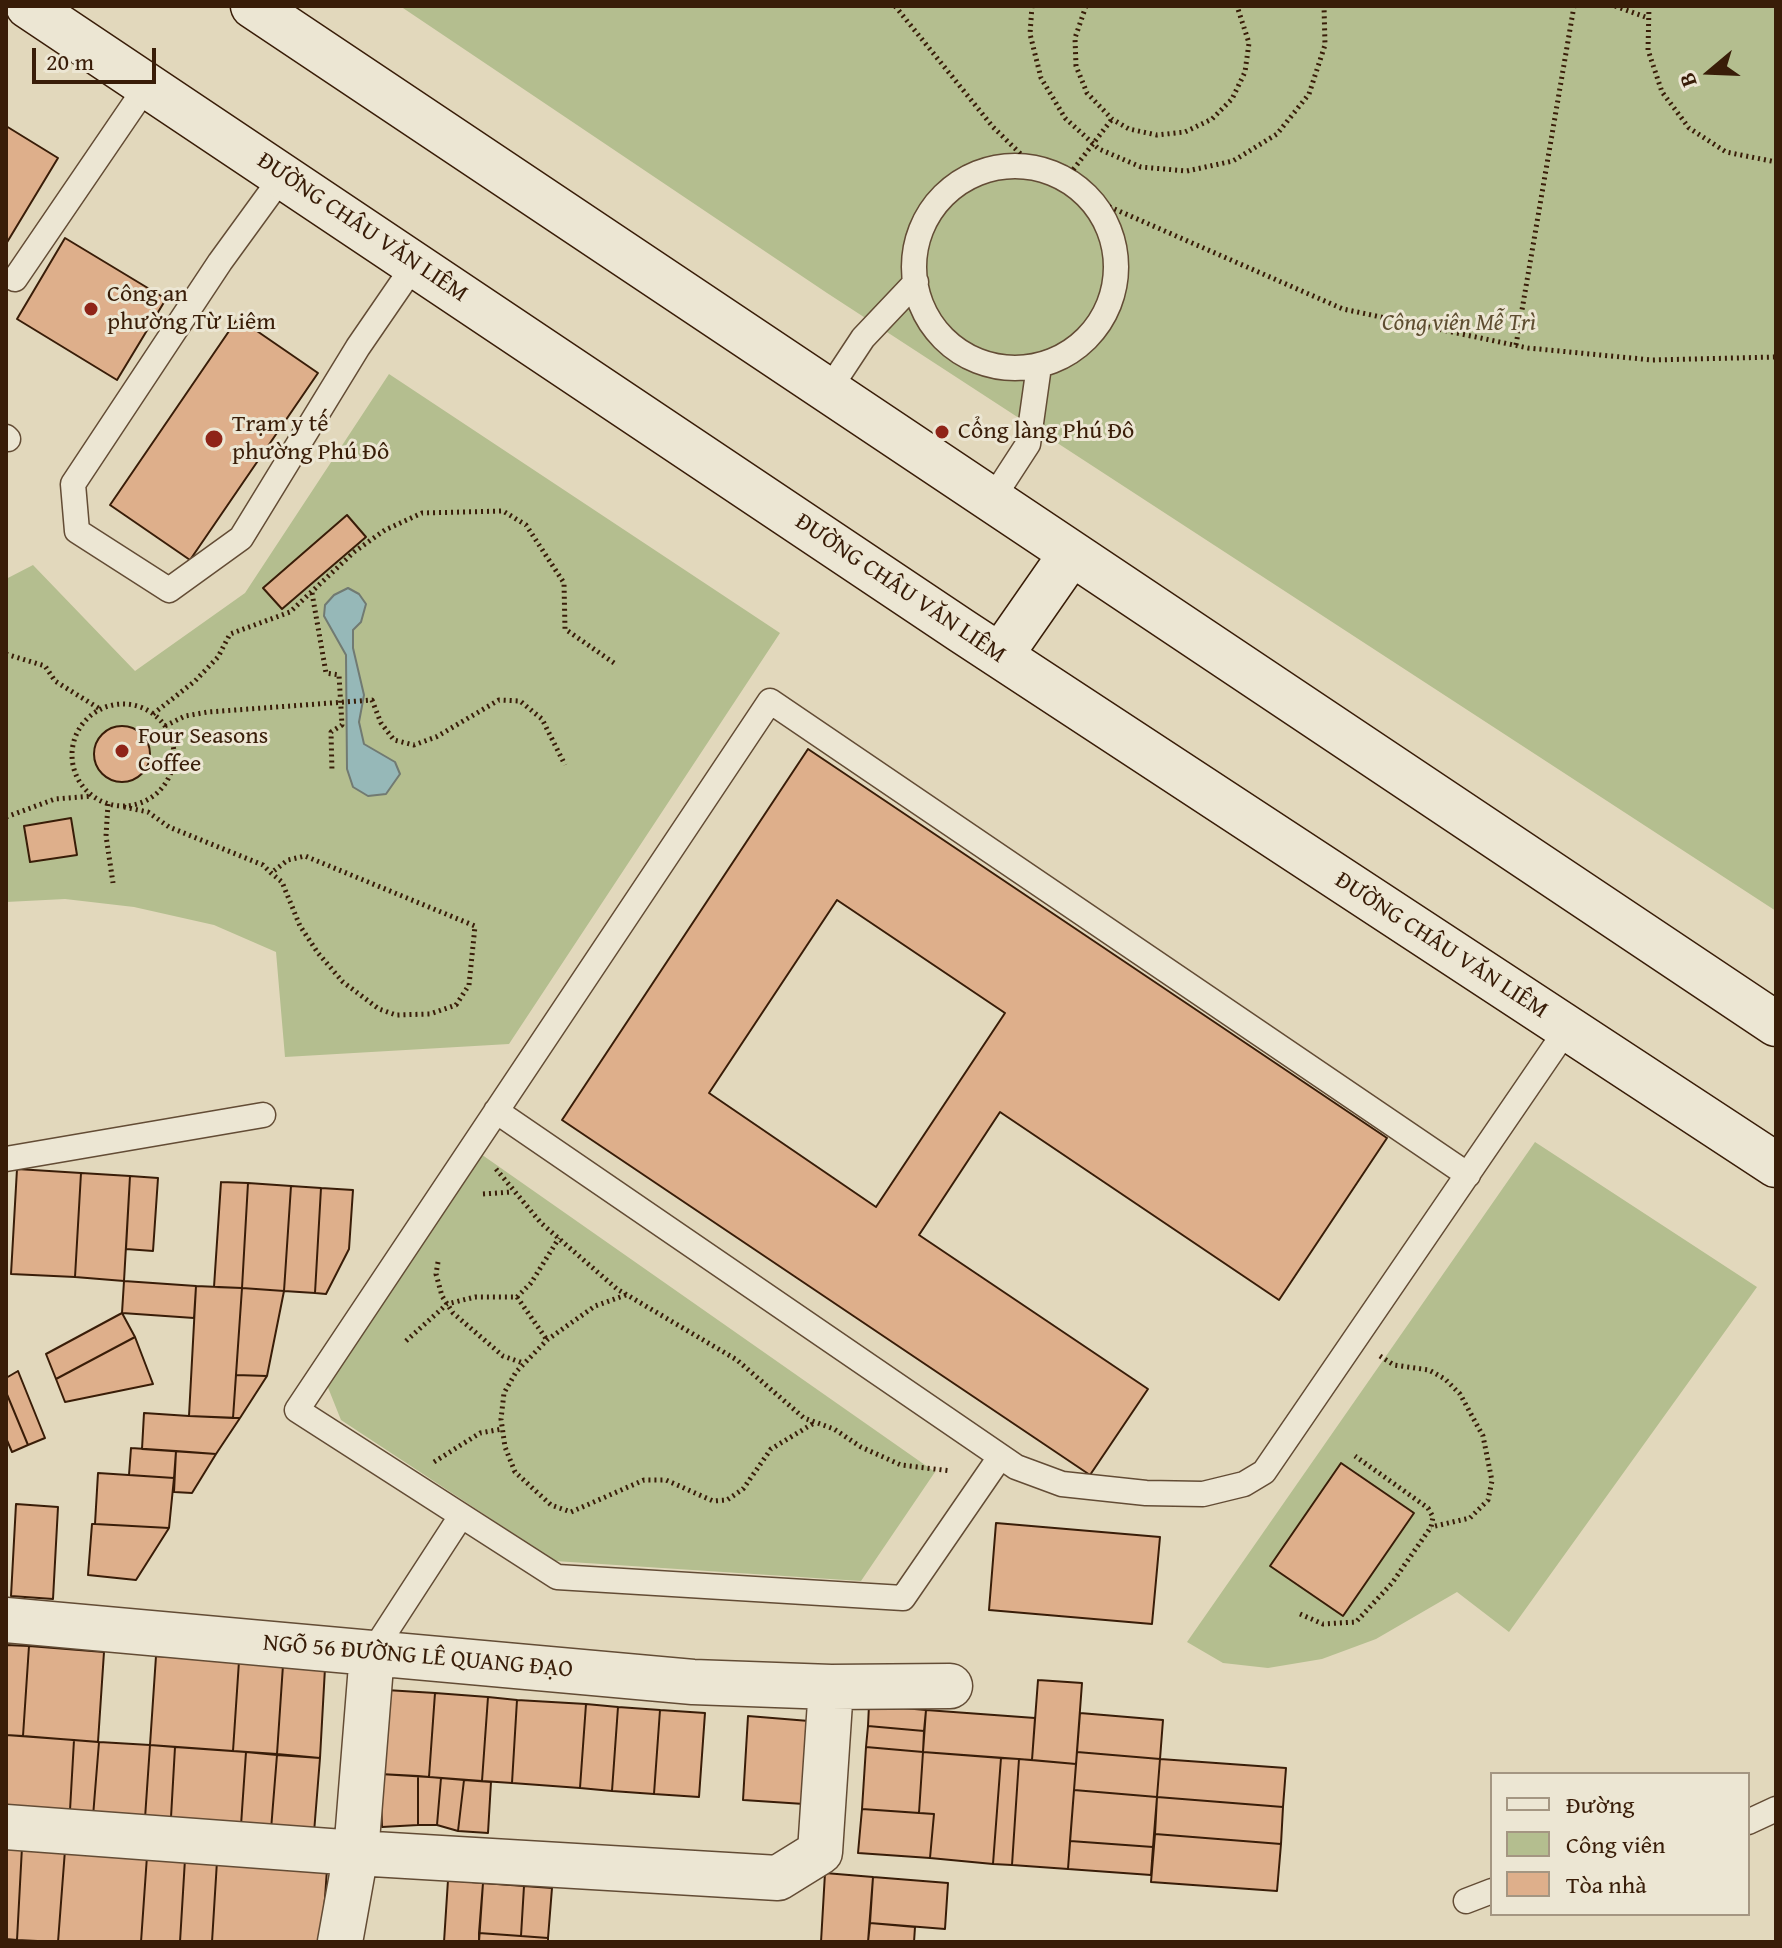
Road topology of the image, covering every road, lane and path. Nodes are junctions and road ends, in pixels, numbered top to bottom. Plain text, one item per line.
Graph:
1 (28, 6) edge
2 (253, 6) edge
3 (895, 6) edge
4 (1032, 6) edge
5 (1086, 6) edge
6 (1237, 6) edge
7 (1324, 6) edge
8 (1574, 6) edge
9 (1615, 6) edge
10 (1649, 6) edge
11 (1648, 18) junction
12 (148, 84) junction
13 (1112, 119) junction
14 (1094, 144) junction
15 (1776, 162) edge
16 (1034, 167) junction
17 (284, 174) junction
18 (1066, 179) junction
19 (1087, 197) junction
20 (415, 264) junction
21 (15, 279) dead end
22 (916, 282) junction
23 (1516, 345) junction
24 (1776, 357) edge
25 (1039, 366) junction
26 (828, 391) junction
27 (991, 501) junction
28 (1071, 554) junction
29 (312, 593) junction
30 (6, 654) edge
31 (1000, 656) junction
32 (614, 663) dead end
33 (341, 701) junction
34 (100, 709) junction
35 (153, 714) junction
36 (165, 726) junction
37 (565, 765) dead end
38 (332, 772) dead end
39 (92, 796) junction
40 (108, 804) junction
41 (124, 807) junction
42 (6, 817) edge
43 (271, 873) junction
44 (113, 883) dead end
45 (1776, 1024) edge
46 (1567, 1029) junction
47 (496, 1111) junction
48 (263, 1115) dead end
49 (478, 1137) junction
50 (6, 1159) edge
51 (1776, 1165) edge
52 (1468, 1175) junction
53 (512, 1192) junction
54 (477, 1197) dead end
55 (559, 1238) junction
56 (439, 1259) dead end
57 (627, 1295) junction
58 (517, 1297) junction
59 (447, 1304) junction
60 (547, 1340) junction
61 (406, 1341) dead end
62 (1354, 1341) junction
63 (523, 1363) junction
64 (814, 1423) junction
65 (502, 1429) junction
66 (1355, 1456) dead end
67 (996, 1463) junction
68 (407, 1481) junction
69 (461, 1516) junction
70 (1431, 1527) junction
71 (1300, 1614) dead end
72 (6, 1620) edge
73 (372, 1653) junction
74 (950, 1686) dead end
75 (831, 1687) junction
76 (1776, 1809) edge
77 (1750, 1821) edge
78 (6, 1827) edge
79 (356, 1853) junction
80 (1490, 1892) edge
81 (1466, 1901) dead end
82 (340, 1942) edge

1 - 12 main road, ĐƯỜNG CHÂU VĂN LIÊM
2 - 26 main road
3 - 16 path
4 - 14 path
5 - 13 path
6 - 13 path
7 - 14 path
8 - 23 path
9 - 11 path
10 - 11 path
11 - 15 path
12 - 17 main road, ĐƯỜNG CHÂU VĂN LIÊM
12 - 21 lane
13 - 14 path
14 - 18 path
16 - 18 lane
16 - 22 lane
17 - 20 main road, ĐƯỜNG CHÂU VĂN LIÊM
17 - 20 lane
18 - 19 lane
19 - 23 path
19 - 25 lane
20 - 31 main road, ĐƯỜNG CHÂU VĂN LIÊM
22 - 25 lane
22 - 26 lane
23 - 24 path
25 - 27 lane
26 - 27 main road
27 - 28 main road
28 - 31 main road
28 - 45 main road
29 - 32 path
29 - 33 path
29 - 35 path
30 - 34 path
31 - 46 main road, ĐƯỜNG CHÂU VĂN LIÊM
33 - 36 path
33 - 37 path
33 - 38 path
34 - 35 path
34 - 39 path
35 - 36 path
36 - 41 path
39 - 40 path
39 - 42 path
40 - 41 path
40 - 44 path
41 - 43 path
43 - 43 path
46 - 51 main road, ĐƯỜNG CHÂU VĂN LIÊM
46 - 52 lane
47 - 49 lane
47 - 52 lane
47 - 67 lane
48 - 50 lane
49 - 53 path
49 - 68 lane
52 - 62 lane
53 - 54 path
53 - 55 path
55 - 57 path
55 - 58 path
56 - 59 path
57 - 60 path
57 - 64 path
58 - 59 path
58 - 60 path
59 - 61 path
59 - 63 path
60 - 63 path
62 - 67 lane
62 - 70 path
63 - 65 path
64 - 65 path
64 - 67 path
65 - 68 path
66 - 70 path
67 - 69 lane
68 - 69 lane
69 - 73 lane
70 - 71 path
72 - 73 main road, NGÕ 56 ĐƯỜNG LÊ QUANG ĐẠO
73 - 75 main road, NGÕ 56 ĐƯỜNG LÊ QUANG ĐẠO
73 - 79 main road
74 - 75 main road, NGÕ 56 ĐƯỜNG LÊ QUANG ĐẠO
75 - 79 main road
76 - 77 lane
78 - 79 main road
79 - 82 main road
80 - 81 lane

